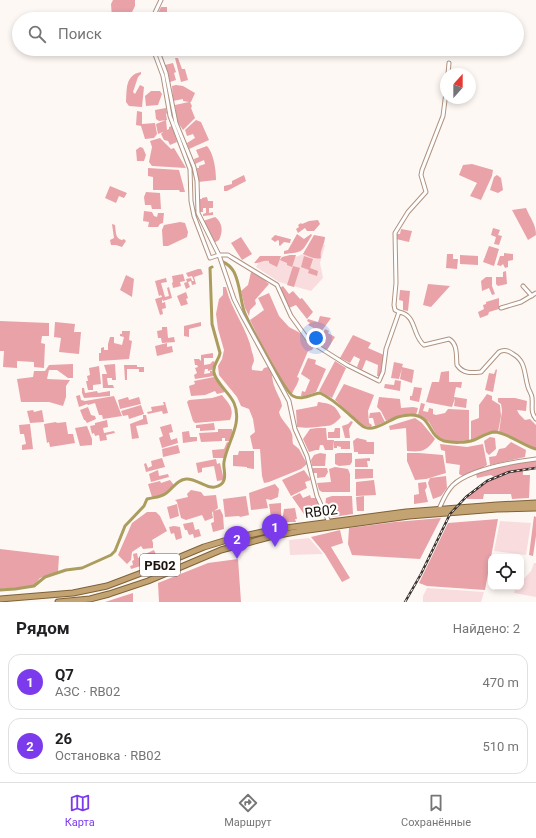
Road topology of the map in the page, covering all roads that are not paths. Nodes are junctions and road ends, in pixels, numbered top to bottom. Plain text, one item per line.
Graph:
1 (161, 0) edge
2 (155, 12) edge
3 (157, 56) edge
4 (449, 63) dead end
5 (449, 68) edge
6 (444, 104) edge
7 (192, 168) junction
8 (219, 256) junction
9 (523, 286) dead end
10 (536, 293) edge
11 (532, 296) junction
12 (501, 308) dead end
13 (399, 312) junction
14 (536, 419) edge
15 (536, 459) edge
16 (536, 503) edge
17 (536, 508) edge
18 (439, 509) junction
19 (329, 522) junction
20 (144, 572) junction
21 (148, 580) junction
22 (0, 599) edge
23 (58, 602) edge

1 - 2 street
3 - 7 street
4 - 5 street
6 - 13 street
7 - 8 street
7 - 8 street
8 - 13 street
8 - 19 street
9 - 11 street
10 - 11 street
11 - 12 street
13 - 14 street
15 - 18 street
16 - 18 highway, RB02 / РБ02
17 - 21 highway, RB02 / РБ02
18 - 19 highway, RB02 / РБ02
19 - 20 highway, RB02 / РБ02
20 - 21 highway
20 - 22 highway, RB02 / РБ02
21 - 23 highway, РБ02

